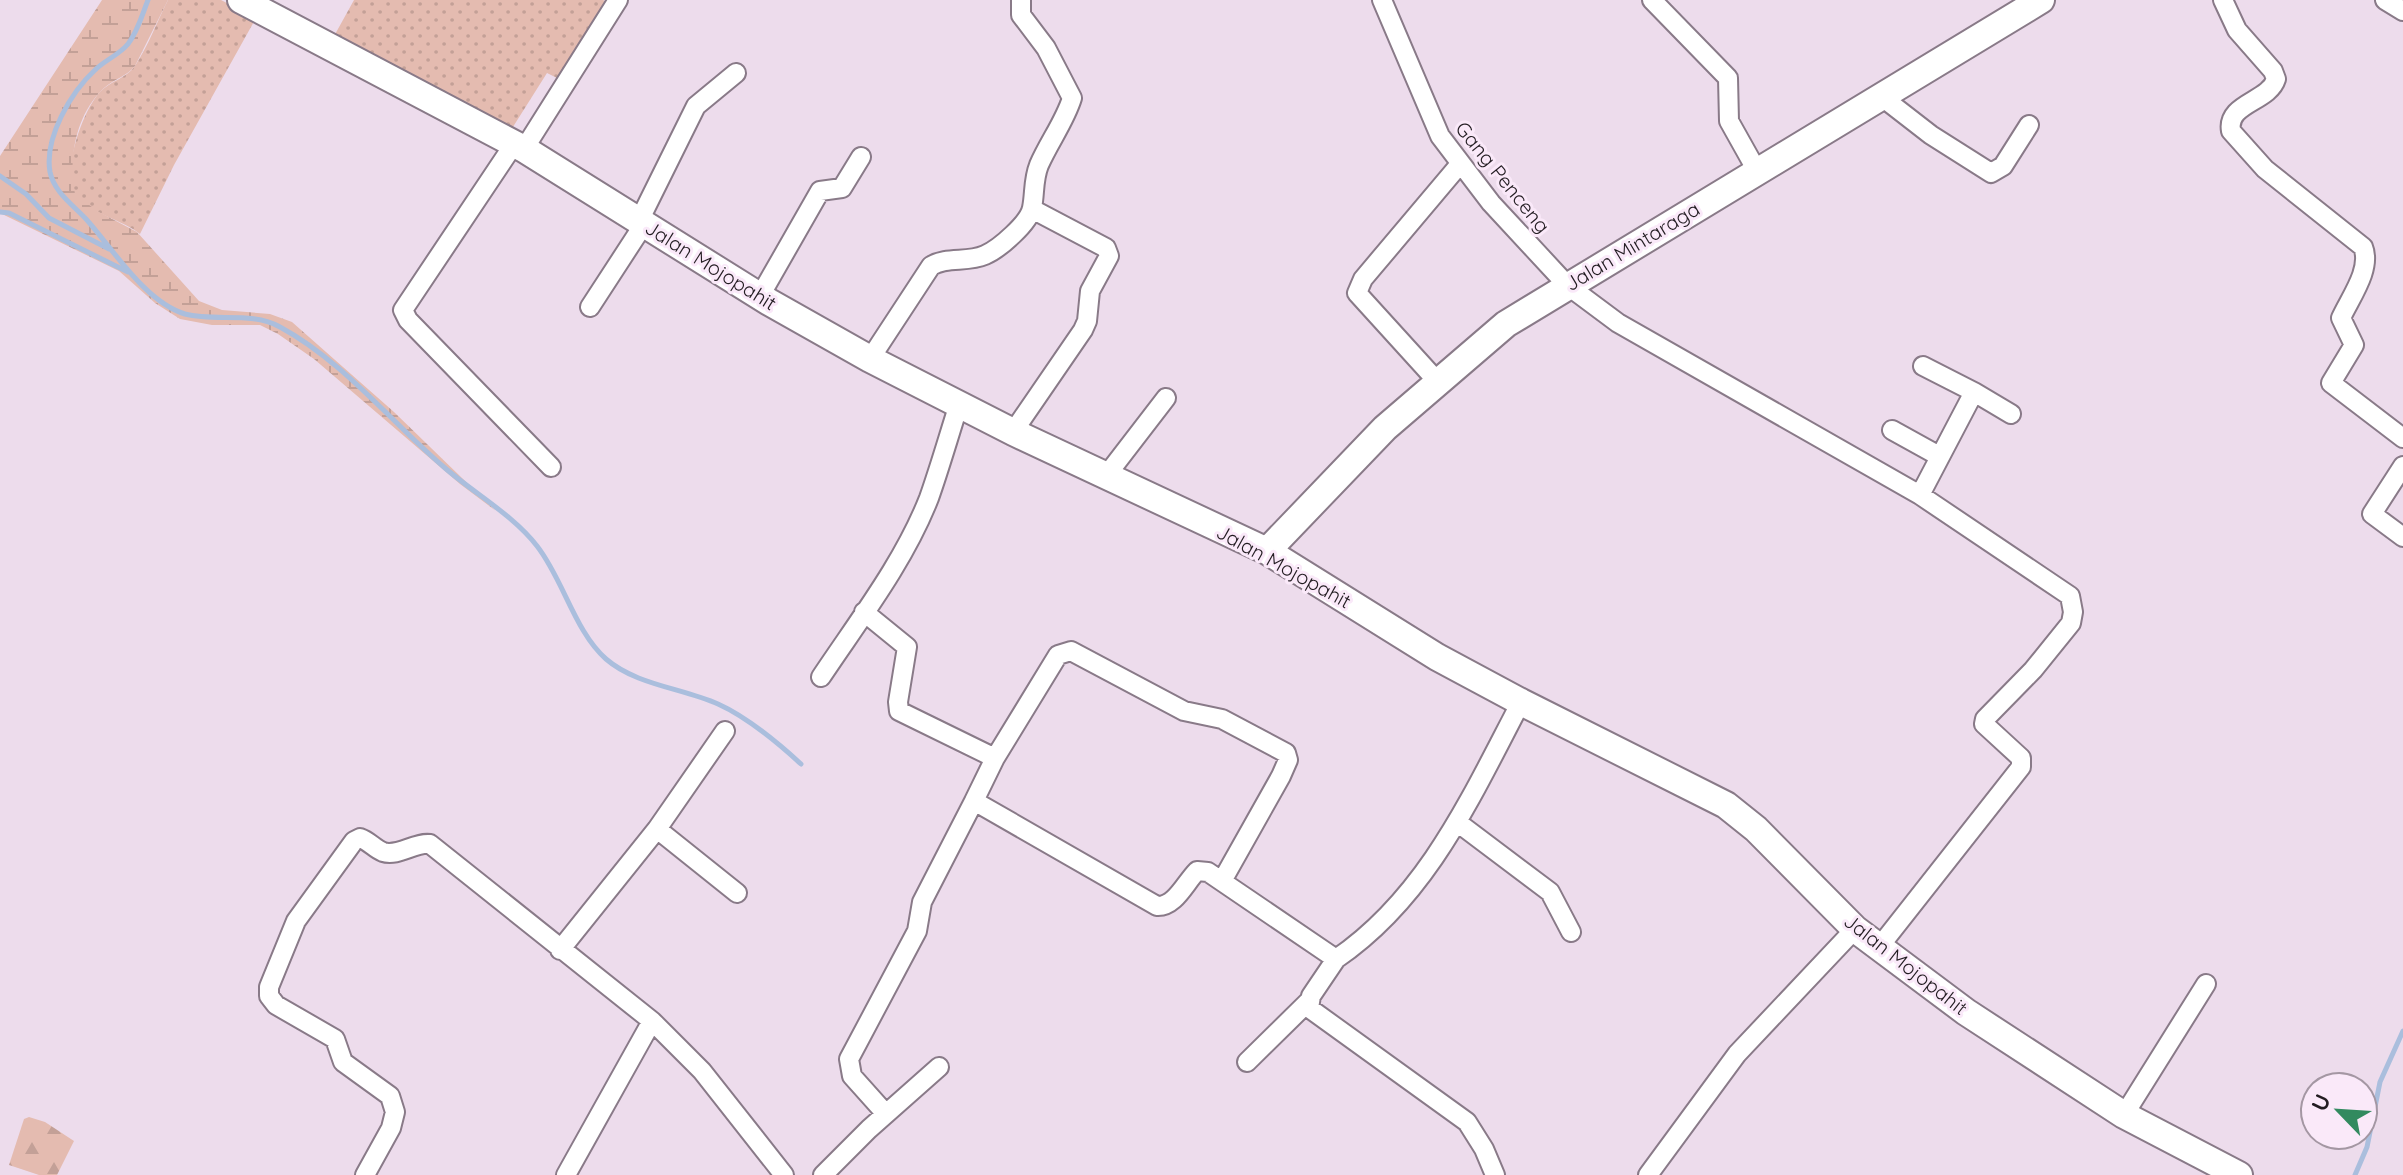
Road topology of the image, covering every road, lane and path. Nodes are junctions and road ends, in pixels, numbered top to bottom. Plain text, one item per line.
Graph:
1 (241, 0) edge
2 (618, 0) edge
3 (1021, 0) edge
4 (1382, 0) edge
5 (1652, 0) edge
6 (2041, 0) edge
7 (2223, 0) edge
8 (2385, 0) edge
9 (2403, 11) edge
10 (736, 73) dead end
11 (1882, 97) junction
12 (2029, 125) dead end
13 (519, 147) junction
14 (861, 157) dead end
15 (1460, 164) junction
16 (1757, 171) junction
17 (1032, 209) junction
18 (642, 223) junction
19 (1567, 285) junction
20 (760, 296) junction
21 (590, 307) dead end
22 (870, 359) junction
23 (1923, 366) dead end
24 (1437, 381) junction
25 (1974, 392) junction
26 (1166, 398) dead end
27 (959, 404) junction
28 (2011, 414) dead end
29 (1892, 430) dead end
30 (1013, 432) junction
31 (2403, 438) edge
32 (1939, 456) junction
33 (2403, 466) edge
34 (551, 467) dead end
35 (1106, 476) junction
36 (1920, 495) junction
37 (2403, 537) edge
38 (1267, 551) junction
39 (864, 612) junction
40 (821, 677) dead end
41 (1521, 702) junction
42 (725, 731) dead end
43 (995, 758) junction
44 (974, 801) junction
45 (1457, 822) junction
46 (657, 829) junction
47 (1222, 881) junction
48 (737, 893) dead end
49 (1855, 929) junction
50 (1571, 932) dead end
51 (1880, 946) junction
52 (560, 950) junction
53 (1336, 959) junction
54 (2206, 984) dead end
55 (1308, 1002) junction
56 (652, 1021) junction
57 (1247, 1062) dead end
58 (939, 1067) dead end
59 (886, 1114) junction
60 (2124, 1115) junction
61 (365, 1175) edge
62 (566, 1175) edge
63 (784, 1175) edge
64 (823, 1175) edge
65 (1495, 1175) edge
66 (1648, 1175) edge
67 (2239, 1175) edge

1 - 13 street, Jalan Mojopahit
2 - 13 street
3 - 17 street
4 - 15 street, Gang Penceng
5 - 16 street
6 - 11 street, Jalan Mintaraga
7 - 31 street
8 - 9 street
10 - 18 street
11 - 12 street
11 - 16 street, Jalan Mintaraga
13 - 18 street, Jalan Mojopahit
13 - 34 street
14 - 20 street
15 - 19 street, Gang Penceng
15 - 24 street
16 - 19 street, Jalan Mintaraga
17 - 22 street
17 - 30 street
18 - 20 street, Jalan Mojopahit
18 - 21 street
19 - 24 street, Jalan Mintaraga
19 - 36 street, Gang Penceng
20 - 22 street, Jalan Mojopahit
22 - 27 street, Jalan Mojopahit
23 - 25 street
24 - 38 street, Jalan Mintaraga
25 - 28 street
25 - 32 street
26 - 35 street
27 - 30 street, Jalan Mojopahit
27 - 39 street
29 - 32 street
30 - 35 street, Jalan Mojopahit
32 - 36 street
33 - 37 street
35 - 38 street, Jalan Mojopahit
36 - 51 street, Gang Penceng
38 - 41 street, Jalan Mojopahit
39 - 40 street
39 - 43 street
41 - 45 street
41 - 49 street, Jalan Mojopahit
42 - 46 street
43 - 44 street
43 - 47 street
44 - 47 street
44 - 59 street
45 - 50 street
45 - 53 street
46 - 48 street
46 - 52 street
47 - 53 street
49 - 51 street, Jalan Mojopahit
49 - 66 street
51 - 60 street, Jalan Mojopahit
52 - 56 street
52 - 61 street
53 - 55 street
54 - 60 street
55 - 57 street
55 - 65 street
56 - 62 street
56 - 63 street
58 - 59 street
59 - 64 street
60 - 67 street, Jalan Mojopahit

